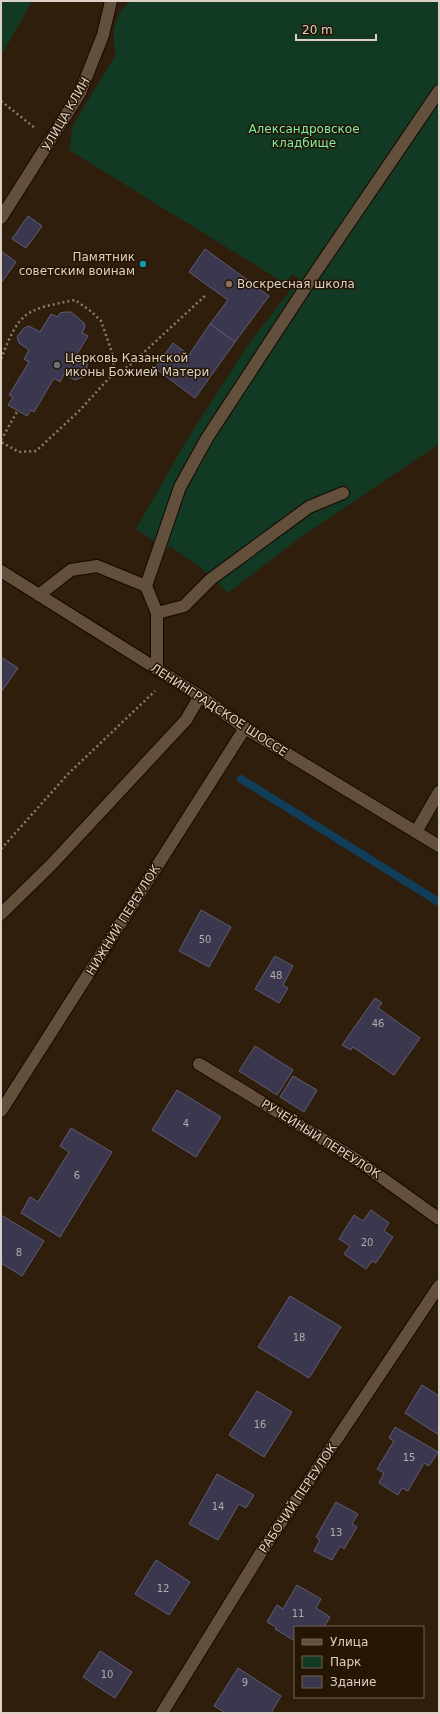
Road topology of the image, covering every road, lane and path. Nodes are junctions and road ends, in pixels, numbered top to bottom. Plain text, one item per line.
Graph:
1 (111, 1) edge
2 (439, 91) edge
3 (1, 101) edge
4 (50, 141) junction
5 (1, 218) edge
6 (207, 294) dead end
7 (1, 359) edge
8 (112, 375) junction
9 (18, 410) dead end
10 (1, 441) edge
11 (343, 493) dead end
12 (1, 571) edge
13 (146, 586) junction
14 (39, 595) junction
15 (157, 613) junction
16 (157, 669) junction
17 (169, 677) junction
18 (200, 696) junction
19 (245, 728) junction
20 (439, 792) edge
21 (416, 832) junction
22 (439, 846) edge
23 (1, 850) edge
24 (1, 914) edge
25 (199, 1064) dead end
26 (1, 1111) edge
27 (439, 1219) edge
28 (439, 1286) edge
29 (162, 1713) edge

1 - 4 street, УЛИЦА КЛИН
2 - 13 street
3 - 4 path
4 - 5 street, УЛИЦА КЛИН
6 - 8 path
7 - 8 path
8 - 10 path
9 - 10 path
11 - 15 street
12 - 14 street, ЛЕНИНГРАДСКОЕ ШОССЕ
13 - 14 street
13 - 15 street
14 - 16 street, ЛЕНИНГРАДСКОЕ ШОССЕ
15 - 16 street
16 - 17 street, ЛЕНИНГРАДСКОЕ ШОССЕ
17 - 18 street, ЛЕНИНГРАДСКОЕ ШОССЕ
17 - 23 path
18 - 19 street, ЛЕНИНГРАДСКОЕ ШОССЕ
18 - 24 street
19 - 21 street, ЛЕНИНГРАДСКОЕ ШОССЕ
19 - 26 street, НИЖНИЙ ПЕРЕУЛОК
20 - 21 street
21 - 22 street, ЛЕНИНГРАДСКОЕ ШОССЕ
25 - 27 street, РУЧЕЙНЫЙ ПЕРЕУЛОК
28 - 29 street, РАБОЧИЙ ПЕРЕУЛОК

